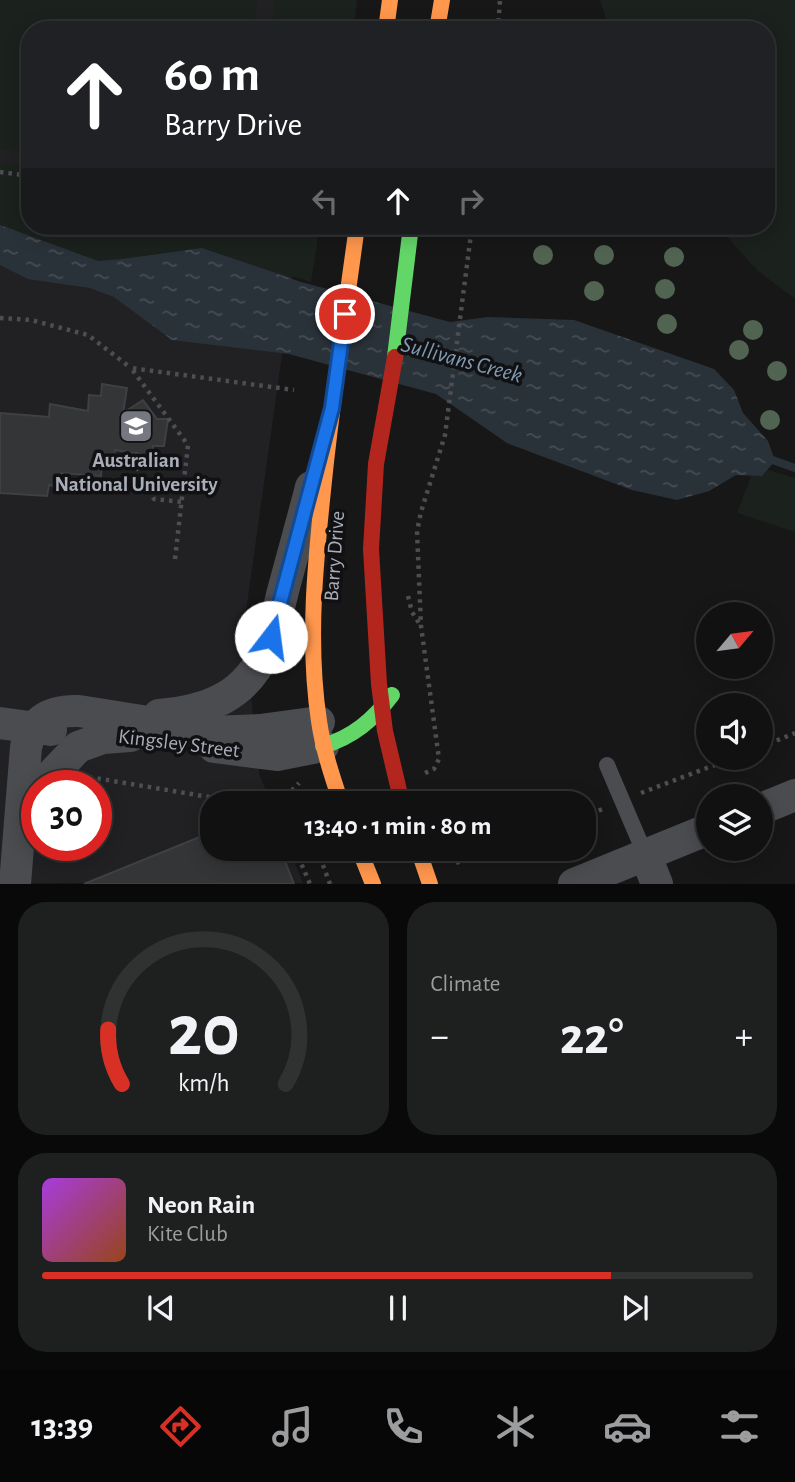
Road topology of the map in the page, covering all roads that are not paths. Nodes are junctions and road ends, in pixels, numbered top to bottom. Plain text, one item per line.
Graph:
1 (390, 0) edge
2 (442, 0) edge
3 (387, 21) edge
4 (438, 21) edge
5 (357, 235) edge
6 (410, 235) edge
7 (392, 384) junction
8 (335, 393) junction
9 (398, 437) dead end
10 (357, 511) dead end
11 (398, 681) dead end
12 (0, 704) edge
13 (382, 709) junction
14 (358, 710) dead end
15 (79, 711) junction
16 (0, 723) edge
17 (131, 727) junction
18 (34, 728) junction
19 (340, 736) junction
20 (376, 763) dead end
21 (607, 765) dead end
22 (25, 770) edge
23 (56, 770) edge
24 (341, 791) edge
25 (394, 791) edge
26 (399, 791) edge
27 (795, 795) edge
28 (773, 804) edge
29 (696, 834) edge
30 (21, 835) edge
31 (645, 854) junction
32 (364, 861) edge
33 (425, 861) edge
34 (434, 878) edge
35 (15, 884) edge
36 (373, 884) edge
37 (574, 884) edge
38 (657, 884) edge

1 - 3 main road
2 - 4 main road
5 - 8 main road, Barry Drive
6 - 7 main road, Barry Drive
7 - 9 main road
7 - 10 main road, Barry Drive
7 - 13 main road, Barry Drive
8 - 17 street
8 - 19 main road, Barry Drive
11 - 13 main road
12 - 15 street, Kingsley Street
13 - 19 main road
13 - 26 main road, Barry Drive
14 - 19 main road
15 - 17 street, Kingsley Street
15 - 18 street, Kingsley Street
16 - 18 street, Kingsley Street
17 - 18 street, Kingsley Street
17 - 19 street, Kingsley Street
17 - 23 street
18 - 22 street
19 - 24 main road, Barry Drive
20 - 25 main road, Barry Drive
21 - 31 lane
27 - 28 street
29 - 31 street
30 - 35 street
31 - 37 street
31 - 38 street
32 - 36 main road
33 - 34 main road

